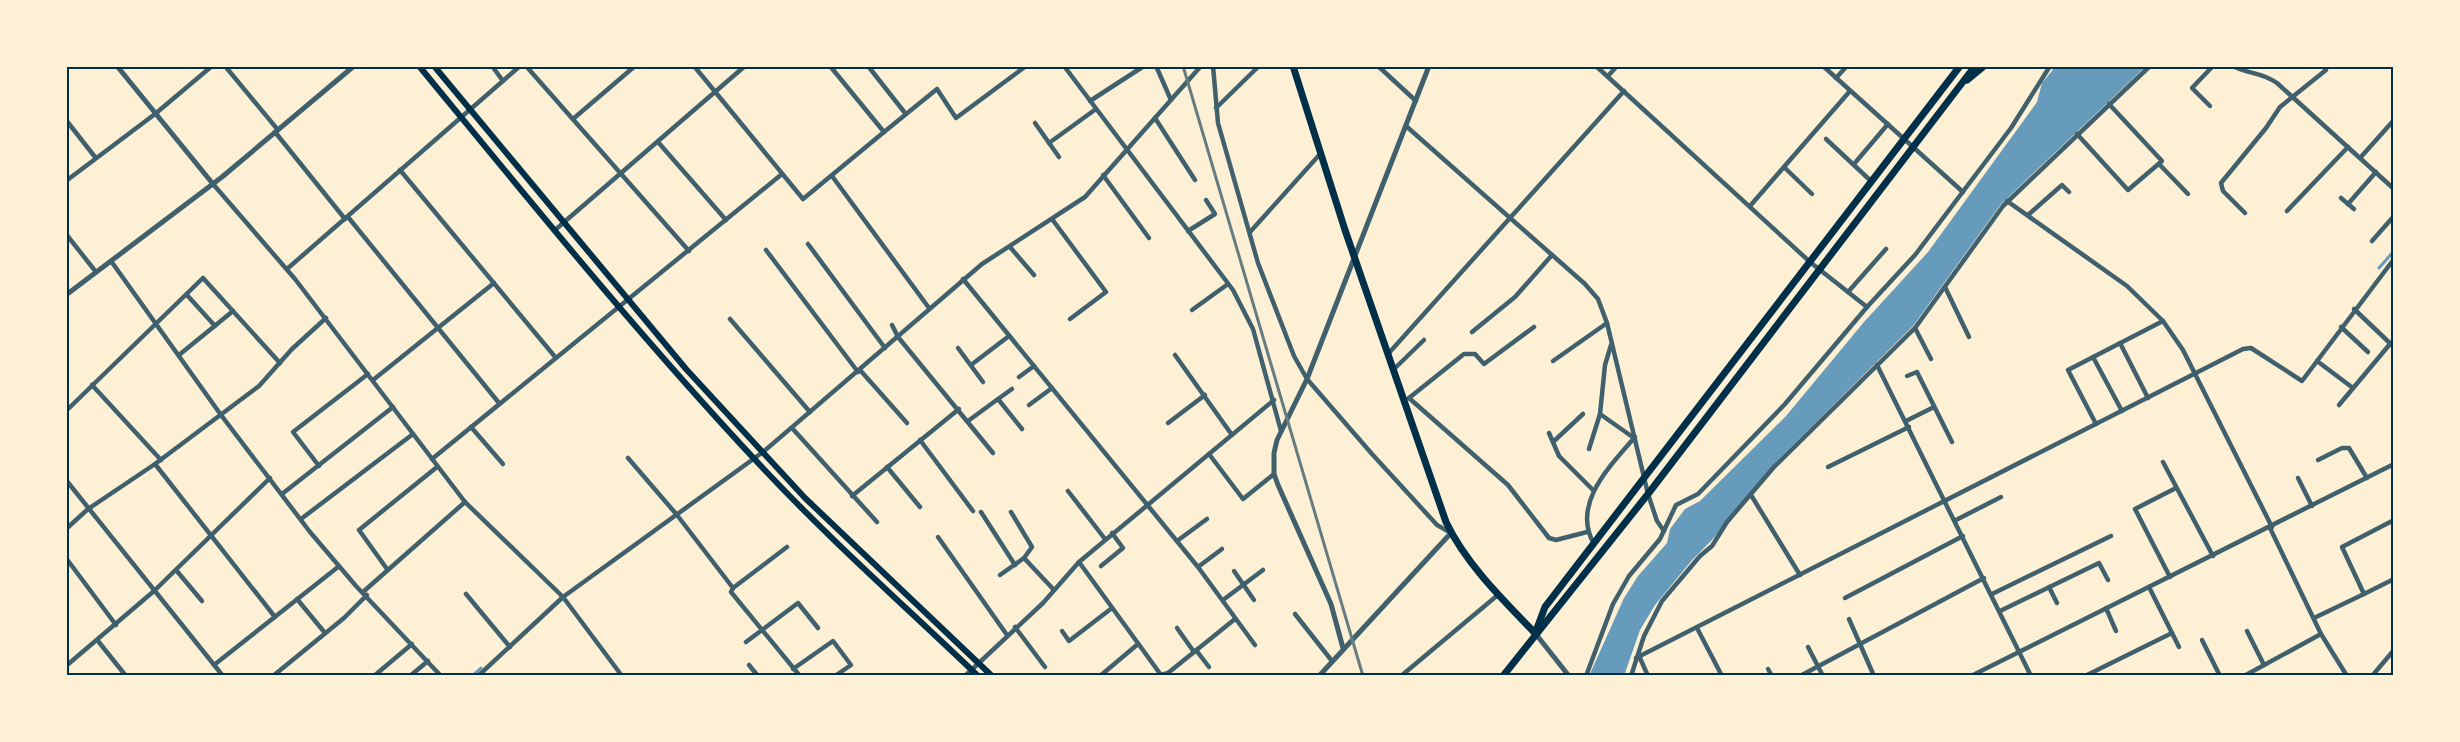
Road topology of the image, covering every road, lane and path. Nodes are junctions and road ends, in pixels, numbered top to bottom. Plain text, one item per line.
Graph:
1 (117, 66) edge
2 (212, 66) edge
3 (225, 66) edge
4 (354, 66) edge
5 (419, 66) edge
6 (434, 66) edge
7 (492, 66) edge
8 (520, 66) edge
9 (526, 66) edge
10 (635, 66) edge
11 (694, 66) edge
12 (745, 66) edge
13 (830, 66) edge
14 (868, 66) edge
15 (1026, 66) edge
16 (1064, 66) edge
17 (1156, 66) edge
18 (1201, 66) edge
19 (1213, 66) edge
20 (1259, 66) edge
21 (1293, 66) edge
22 (1378, 66) edge
23 (1429, 66) edge
24 (1596, 66) edge
25 (1617, 66) edge
26 (1823, 66) edge
27 (1846, 66) edge
28 (1955, 66) edge
29 (1960, 66) edge
30 (1975, 66) edge
31 (1983, 66) edge
32 (2050, 66) edge
33 (2150, 66) edge
34 (2213, 66) edge
35 (2233, 66) edge
36 (2324, 66) edge
37 (1140, 67) edge
38 (1608, 76) junction
39 (1836, 78) junction
40 (503, 81) junction
41 (1946, 84) junction
42 (1961, 84) junction
43 (1850, 91) junction
44 (716, 92) junction
45 (1624, 92) junction
46 (2292, 97) junction
47 (1171, 100) junction
48 (1090, 101) junction
49 (1416, 101) junction
50 (2109, 104) junction
51 (2210, 106) dead end
52 (1216, 108) junction
53 (1096, 109) junction
54 (469, 110) junction
55 (905, 113) junction
56 (155, 114) junction
57 (461, 117) junction
58 (1155, 118) junction
59 (573, 119) junction
60 (66, 120) edge
61 (2394, 120) edge
62 (1035, 123) dead end
63 (1888, 124) junction
64 (1406, 126) junction
65 (2388, 126) junction
66 (277, 131) junction
67 (884, 132) junction
68 (2394, 132) edge
69 (2077, 134) junction
70 (1826, 139) dead end
71 (1905, 140) junction
72 (658, 142) junction
73 (1049, 143) junction
74 (2348, 147) junction
75 (1914, 148) junction
76 (1126, 150) junction
77 (1321, 153) junction
78 (1059, 157) dead end
79 (95, 158) junction
80 (2360, 158) junction
81 (1854, 164) junction
82 (2159, 164) junction
83 (1785, 168) junction
84 (400, 170) junction
85 (2376, 172) junction
86 (622, 173) junction
87 (782, 174) junction
88 (1104, 175) junction
89 (832, 176) junction
90 (1195, 180) dead end
91 (2057, 180) dead end
92 (66, 181) edge
93 (1872, 182) junction
94 (213, 184) junction
95 (2062, 185) junction
96 (2394, 189) edge
97 (1963, 192) junction
98 (2069, 192) dead end
99 (1812, 194) dead end
100 (2188, 194) dead end
101 (2341, 198) dead end
102 (1206, 200) dead end
103 (2007, 201) junction
104 (2348, 204) junction
105 (1750, 206) junction
106 (2354, 209) dead end
107 (2287, 211) dead end
108 (2245, 213) dead end
109 (2028, 215) junction
110 (2394, 216) edge
111 (346, 218) junction
112 (1052, 219) junction
113 (1511, 219) junction
114 (726, 220) junction
115 (563, 224) junction
116 (555, 230) junction
117 (1188, 231) junction
118 (1250, 232) junction
119 (66, 234) edge
120 (1149, 238) dead end
121 (2372, 241) dead end
122 (808, 244) dead end
123 (1010, 247) junction
124 (1886, 249) dead end
125 (689, 250) junction
126 (766, 250) dead end
127 (1355, 255) junction
128 (1552, 255) junction
129 (2394, 259) edge
130 (111, 261) junction
131 (1810, 262) junction
132 (286, 269) junction
133 (1819, 269) junction
134 (96, 272) junction
135 (1034, 274) dead end
136 (963, 279) junction
137 (494, 283) junction
138 (1228, 284) junction
139 (1945, 287) junction
140 (1848, 292) junction
141 (66, 295) edge
142 (187, 295) junction
143 (627, 300) junction
144 (618, 307) junction
145 (1867, 307) junction
146 (929, 308) junction
147 (2354, 309) junction
148 (1192, 310) dead end
149 (233, 311) junction
150 (326, 318) junction
151 (730, 319) dead end
152 (1070, 319) dead end
153 (2163, 321) junction
154 (155, 323) junction
155 (1607, 323) junction
156 (892, 325) dead end
157 (214, 326) junction
158 (1534, 327) dead end
159 (2341, 327) junction
160 (438, 328) junction
161 (1915, 328) junction
162 (1472, 332) dead end
163 (1010, 336) junction
164 (898, 337) junction
165 (1970, 337) dead end
166 (1424, 340) dead end
167 (1612, 342) junction
168 (2120, 343) junction
169 (2392, 346) edge
170 (885, 348) junction
171 (958, 348) dead end
172 (2368, 352) dead end
173 (1388, 354) junction
174 (1176, 355) dead end
175 (179, 356) junction
176 (2093, 357) junction
177 (556, 358) junction
178 (1931, 358) dead end
179 (1554, 361) dead end
180 (2316, 361) junction
181 (280, 363) junction
182 (971, 365) junction
183 (1878, 365) junction
184 (1034, 366) junction
185 (1393, 370) junction
186 (859, 371) junction
187 (2195, 373) junction
188 (368, 374) junction
189 (1908, 376) dead end
190 (1019, 377) dead end
191 (373, 380) junction
192 (1307, 380) junction
193 (983, 382) dead end
194 (92, 386) junction
195 (1052, 388) junction
196 (2353, 388) junction
197 (1012, 389) dead end
198 (1205, 395) junction
199 (2148, 398) junction
200 (998, 399) junction
201 (1274, 400) junction
202 (1407, 400) junction
203 (499, 403) junction
204 (1029, 405) dead end
205 (2339, 405) dead end
206 (393, 407) junction
207 (1934, 407) junction
208 (958, 409) junction
209 (66, 411) edge
210 (2122, 411) junction
211 (810, 412) junction
212 (1583, 414) dead end
213 (1600, 414) junction
214 (221, 415) junction
215 (968, 421) junction
216 (1906, 421) junction
217 (907, 423) dead end
218 (1168, 423) dead end
219 (2096, 424) junction
220 (471, 427) junction
221 (1909, 427) junction
222 (792, 428) junction
223 (1022, 429) dead end
224 (1281, 431) junction
225 (1549, 433) dead end
226 (413, 434) junction
227 (1233, 434) junction
228 (1634, 437) junction
229 (920, 440) junction
230 (1553, 442) junction
231 (1952, 442) dead end
232 (1589, 449) dead end
233 (763, 452) junction
234 (993, 453) dead end
235 (1209, 454) junction
236 (628, 458) dead end
237 (432, 459) junction
238 (754, 459) junction
239 (161, 460) junction
240 (2318, 460) dead end
241 (2163, 462) dead end
242 (155, 464) junction
243 (503, 464) dead end
244 (2394, 464) edge
245 (319, 466) junction
246 (437, 467) junction
247 (887, 467) junction
248 (1828, 467) dead end
249 (1188, 471) junction
250 (1274, 474) junction
251 (270, 478) junction
252 (2298, 478) dead end
253 (2367, 478) junction
254 (1645, 479) junction
255 (66, 480) edge
256 (2176, 488) junction
257 (1593, 490) junction
258 (1068, 491) dead end
259 (282, 494) junction
260 (1648, 494) junction
261 (1751, 495) junction
262 (852, 496) junction
263 (2001, 497) dead end
264 (1946, 500) junction
265 (465, 502) junction
266 (1146, 504) junction
267 (2313, 506) junction
268 (920, 507) dead end
269 (88, 509) junction
270 (973, 511) dead end
271 (981, 512) dead end
272 (1011, 512) dead end
273 (677, 515) junction
274 (301, 519) junction
275 (1207, 519) dead end
276 (1956, 520) junction
277 (2394, 520) edge
278 (877, 522) dead end
279 (2271, 527) junction
280 (66, 529) edge
281 (1664, 531) junction
282 (1587, 532) junction
283 (1112, 533) junction
284 (1451, 533) junction
285 (212, 535) junction
286 (1963, 536) junction
287 (2111, 536) dead end
288 (939, 537) dead end
289 (1105, 539) junction
290 (1178, 541) junction
291 (1594, 544) junction
292 (787, 547) dead end
293 (1222, 549) dead end
294 (2213, 556) junction
295 (66, 558) edge
296 (1024, 558) junction
297 (1078, 562) junction
298 (1015, 565) junction
299 (1101, 566) dead end
300 (339, 567) junction
301 (1198, 567) junction
302 (387, 568) junction
303 (176, 570) junction
304 (1263, 570) dead end
305 (1234, 571) dead end
306 (1800, 575) junction
307 (1000, 576) dead end
308 (2170, 577) junction
309 (1984, 578) junction
310 (2394, 579) edge
311 (2108, 580) dead end
312 (1244, 585) junction
313 (2049, 587) junction
314 (2149, 587) junction
315 (733, 588) junction
316 (1054, 590) junction
317 (154, 591) junction
318 (365, 593) junction
319 (466, 594) dead end
320 (1499, 594) junction
321 (1992, 594) junction
322 (2364, 594) junction
323 (563, 597) junction
324 (1845, 598) dead end
325 (297, 599) junction
326 (1223, 600) junction
327 (1254, 600) dead end
328 (202, 601) dead end
329 (2057, 603) dead end
330 (1112, 608) junction
331 (2106, 608) junction
332 (2000, 611) junction
333 (1295, 614) dead end
334 (275, 616) junction
335 (2314, 618) junction
336 (1235, 619) junction
337 (1849, 619) dead end
338 (116, 625) junction
339 (1016, 627) junction
340 (818, 628) dead end
341 (1177, 628) dead end
342 (1697, 628) junction
343 (762, 630) junction
344 (1062, 631) dead end
345 (2116, 631) dead end
346 (2247, 632) dead end
347 (325, 633) junction
348 (1535, 633) junction
349 (2172, 633) junction
350 (1007, 634) junction
351 (2321, 634) junction
352 (2202, 640) dead end
353 (98, 641) junction
354 (746, 642) dead end
355 (412, 644) junction
356 (1138, 644) junction
357 (1255, 645) dead end
358 (1859, 645) junction
359 (2179, 646) dead end
360 (510, 647) junction
361 (1808, 647) dead end
362 (1343, 648) junction
363 (2394, 650) edge
364 (1195, 651) junction
365 (2019, 652) junction
366 (1638, 658) junction
367 (428, 661) junction
368 (1332, 661) junction
369 (977, 662) junction
370 (214, 665) junction
371 (749, 665) dead end
372 (2264, 665) junction
373 (66, 666) edge
374 (1045, 667) dead end
375 (1818, 667) junction
376 (1209, 668) dead end
377 (793, 669) junction
378 (971, 669) junction
379 (1768, 669) dead end
380 (1169, 674) edge
381 (1160, 675) edge
382 (126, 676) edge
383 (223, 676) edge
384 (273, 676) edge
385 (374, 676) edge
386 (410, 676) edge
387 (441, 676) edge
388 (478, 676) edge
389 (622, 676) edge
390 (758, 676) edge
391 (800, 676) edge
392 (835, 676) edge
393 (964, 676) edge
394 (978, 676) edge
395 (992, 676) edge
396 (1100, 676) edge
397 (1319, 676) edge
398 (1401, 676) edge
399 (1503, 676) edge
400 (1569, 676) edge
401 (1586, 676) edge
402 (1631, 676) edge
403 (1648, 676) edge
404 (1722, 676) edge
405 (1772, 676) edge
406 (1800, 676) edge
407 (1823, 676) edge
408 (1874, 676) edge
409 (1971, 676) edge
410 (2031, 676) edge
411 (2085, 676) edge
412 (2220, 676) edge
413 (2246, 676) edge
414 (2347, 676) edge
415 (2373, 676) edge

1 - 56 street
2 - 56 street
3 - 66 street
4 - 66 street
5 - 57 main road
6 - 54 main road
7 - 40 street
8 - 40 street
9 - 59 street
10 - 59 street
11 - 44 street
12 - 44 street
13 - 67 street
14 - 55 street
15 - 55 street
16 - 48 street
17 - 47 street
18 - 47 street
19 - 52 street
20 - 52 street
21 - 77 main road
22 - 49 street
23 - 49 street
24 - 38 street
25 - 38 street
26 - 39 street
27 - 39 street
28 - 41 main road
29 - 41 main road
30 - 42 main road
31 - 42 main road
32 - 97 street
33 - 50 street
34 - 51 street
35 - 46 street
36 - 46 street
37 - 48 street
38 - 45 street
39 - 43 street
40 - 54 street
41 - 71 main road
42 - 75 main road
43 - 63 street
43 - 83 street
44 - 72 street
44 - 87 street
45 - 105 street
45 - 113 street
46 - 74 street
46 - 108 street
47 - 58 street
48 - 53 street
49 - 64 street
50 - 69 street
50 - 82 street
52 - 118 street
53 - 73 street
53 - 76 street
54 - 57 street
54 - 115 main road
55 - 67 street
56 - 79 street
56 - 94 street
57 - 84 street
57 - 116 main road
58 - 76 street
58 - 90 street
59 - 86 street
60 - 79 street
61 - 65 street
62 - 73 street
63 - 71 street
63 - 81 street
64 - 113 street
64 - 127 street
65 - 68 street
65 - 80 street
66 - 94 street
66 - 111 street
67 - 89 street
69 - 82 street
69 - 103 street
70 - 81 street
71 - 75 street
71 - 93 main road
72 - 86 street
72 - 114 street
73 - 78 street
74 - 80 street
74 - 107 street
75 - 97 street
75 - 133 main road
76 - 88 street
76 - 117 street
77 - 118 street
77 - 127 main road
79 - 92 street
80 - 85 street
81 - 93 street
82 - 100 street
83 - 99 street
83 - 105 street
84 - 111 street
84 - 137 street
85 - 96 street
85 - 104 street
86 - 115 street
86 - 125 street
87 - 89 street
87 - 114 street
88 - 112 street
88 - 120 street
89 - 146 street
91 - 95 street
93 - 131 main road
94 - 130 street
94 - 132 street
95 - 98 street
95 - 109 street
97 - 145 street
101 - 104 street
102 - 117 street
103 - 109 street
103 - 139 street
104 - 106 street
105 - 131 street
109 - 153 street
110 - 121 street
111 - 132 street
111 - 160 street
112 - 123 street
112 - 152 street
113 - 128 street
113 - 173 street
114 - 125 street
115 - 116 street
115 - 143 main road
116 - 144 main road
117 - 138 street
118 - 192 street
119 - 134 street
122 - 170 street
123 - 135 street
123 - 136 street
124 - 140 street
125 - 143 street
126 - 186 street
127 - 173 main road
127 - 192 street
128 - 155 street
128 - 162 street
129 - 147 street
130 - 134 street
130 - 154 street
131 - 133 street
131 - 254 main road
132 - 150 street
133 - 140 street
133 - 260 main road
134 - 141 street
136 - 146 street
136 - 163 street
137 - 160 street
137 - 177 street
138 - 148 street
138 - 201 street
139 - 161 street
139 - 165 street
140 - 145 street
142 - 149 street
142 - 154 street
142 - 157 street
143 - 144 street
143 - 233 main road
144 - 177 street
144 - 238 main road
145 - 281 street
146 - 164 street
147 - 159 street
147 - 169 street
149 - 157 street
149 - 181 street
150 - 181 street
150 - 188 street
151 - 211 street
153 - 168 street
153 - 187 street
154 - 175 street
154 - 194 street
155 - 167 street
155 - 179 street
156 - 164 street
157 - 175 street
158 - 202 street
159 - 172 street
159 - 180 street
160 - 191 street
160 - 203 street
161 - 178 street
161 - 183 street
163 - 182 street
163 - 184 street
164 - 170 street
164 - 208 street
166 - 185 street
167 - 213 street
167 - 228 street
168 - 176 street
168 - 199 street
169 - 196 street
170 - 186 street
171 - 182 street
173 - 185 main road
174 - 198 street
175 - 214 street
176 - 210 street
176 - 219 street
177 - 203 street
180 - 187 street
180 - 196 street
181 - 214 street
182 - 193 street
183 - 216 street
183 - 261 street
184 - 190 street
184 - 195 street
185 - 202 main road
186 - 211 street
186 - 217 street
187 - 199 street
187 - 279 street
188 - 191 street
188 - 245 street
189 - 207 street
191 - 206 street
192 - 224 street
192 - 284 street
194 - 209 street
194 - 239 street
195 - 204 street
195 - 266 street
196 - 205 street
197 - 200 street
198 - 218 street
198 - 227 street
199 - 210 street
200 - 215 street
200 - 223 street
201 - 224 street
201 - 227 street
202 - 282 street
202 - 284 main road
203 - 220 street
206 - 226 street
206 - 245 street
207 - 216 street
207 - 231 street
208 - 215 street
208 - 229 street
210 - 219 street
211 - 222 street
212 - 230 street
213 - 228 street
213 - 232 street
214 - 239 street
214 - 251 street
215 - 234 street
216 - 221 street
219 - 264 street
220 - 237 street
220 - 243 street
221 - 248 street
221 - 264 street
222 - 233 street
222 - 262 street
224 - 250 street
225 - 230 street
226 - 237 street
226 - 274 street
227 - 235 street
227 - 249 street
228 - 254 street
228 - 257 street
229 - 247 street
229 - 270 street
230 - 257 street
233 - 238 street
233 - 369 main road
235 - 249 street
235 - 250 street
236 - 273 street
237 - 246 street
238 - 273 street
238 - 378 main road
239 - 242 street
240 - 253 street
241 - 256 street
242 - 269 street
242 - 285 street
244 - 253 street
245 - 259 street
246 - 265 street
246 - 302 street
247 - 262 street
247 - 268 street
249 - 266 street
250 - 362 street
251 - 259 street
251 - 285 street
252 - 267 street
253 - 267 street
254 - 260 street
254 - 291 main road
255 - 269 street
256 - 294 street
256 - 308 street
257 - 282 street
258 - 289 street
259 - 274 street
260 - 281 street
260 - 348 main road
261 - 306 street
261 - 366 street
262 - 278 street
263 - 276 street
264 - 276 street
264 - 306 street
265 - 302 street
265 - 323 street
266 - 283 street
266 - 290 street
267 - 279 street
269 - 280 street
269 - 317 street
271 - 298 street
272 - 296 street
273 - 315 street
273 - 323 street
274 - 300 street
275 - 290 street
276 - 286 street
277 - 322 street
279 - 294 street
279 - 335 street
281 - 401 street
282 - 291 street
283 - 289 street
283 - 299 street
284 - 320 main road
284 - 362 street
285 - 303 street
285 - 334 street
286 - 309 street
286 - 324 street
287 - 321 street
288 - 350 street
289 - 297 street
290 - 301 street
291 - 348 main road
292 - 315 street
293 - 301 street
294 - 308 street
295 - 338 street
296 - 298 street
296 - 316 street
297 - 316 street
297 - 330 street
298 - 307 street
300 - 318 street
300 - 325 street
301 - 326 street
302 - 318 street
303 - 317 street
303 - 328 street
304 - 312 street
305 - 312 street
306 - 342 street
308 - 314 street
309 - 321 street
309 - 358 street
310 - 322 street
311 - 313 street
312 - 326 street
312 - 327 street
313 - 329 street
313 - 332 street
314 - 331 street
314 - 349 street
315 - 343 street
316 - 339 street
317 - 338 street
317 - 370 street
318 - 347 street
318 - 355 street
319 - 360 street
320 - 348 main road
320 - 398 street
321 - 332 street
322 - 335 street
323 - 360 street
323 - 389 street
325 - 334 street
325 - 347 street
326 - 336 street
330 - 344 street
330 - 356 street
331 - 345 street
331 - 365 street
332 - 365 street
333 - 368 street
334 - 370 street
335 - 351 street
336 - 357 street
336 - 364 street
337 - 358 street
338 - 353 street
339 - 350 street
339 - 374 street
340 - 343 street
341 - 364 street
342 - 366 street
342 - 404 street
343 - 354 street
343 - 377 street
346 - 372 street
347 - 384 street
348 - 399 main road
348 - 400 street
349 - 359 street
349 - 411 street
350 - 369 street
351 - 372 street
351 - 414 street
352 - 412 street
353 - 373 street
353 - 382 street
355 - 367 street
355 - 385 street
356 - 381 street
356 - 396 street
358 - 375 street
358 - 408 street
360 - 388 street
361 - 375 street
362 - 368 street
363 - 415 street
364 - 376 street
364 - 380 street
365 - 409 street
365 - 410 street
366 - 402 street
366 - 403 street
367 - 386 street
367 - 387 street
368 - 397 street
369 - 378 street
369 - 395 main road
370 - 383 street
371 - 390 street
372 - 413 street
375 - 406 street
375 - 407 street
377 - 391 street
377 - 392 street
378 - 393 street
378 - 394 main road
379 - 405 street
380 - 381 street

